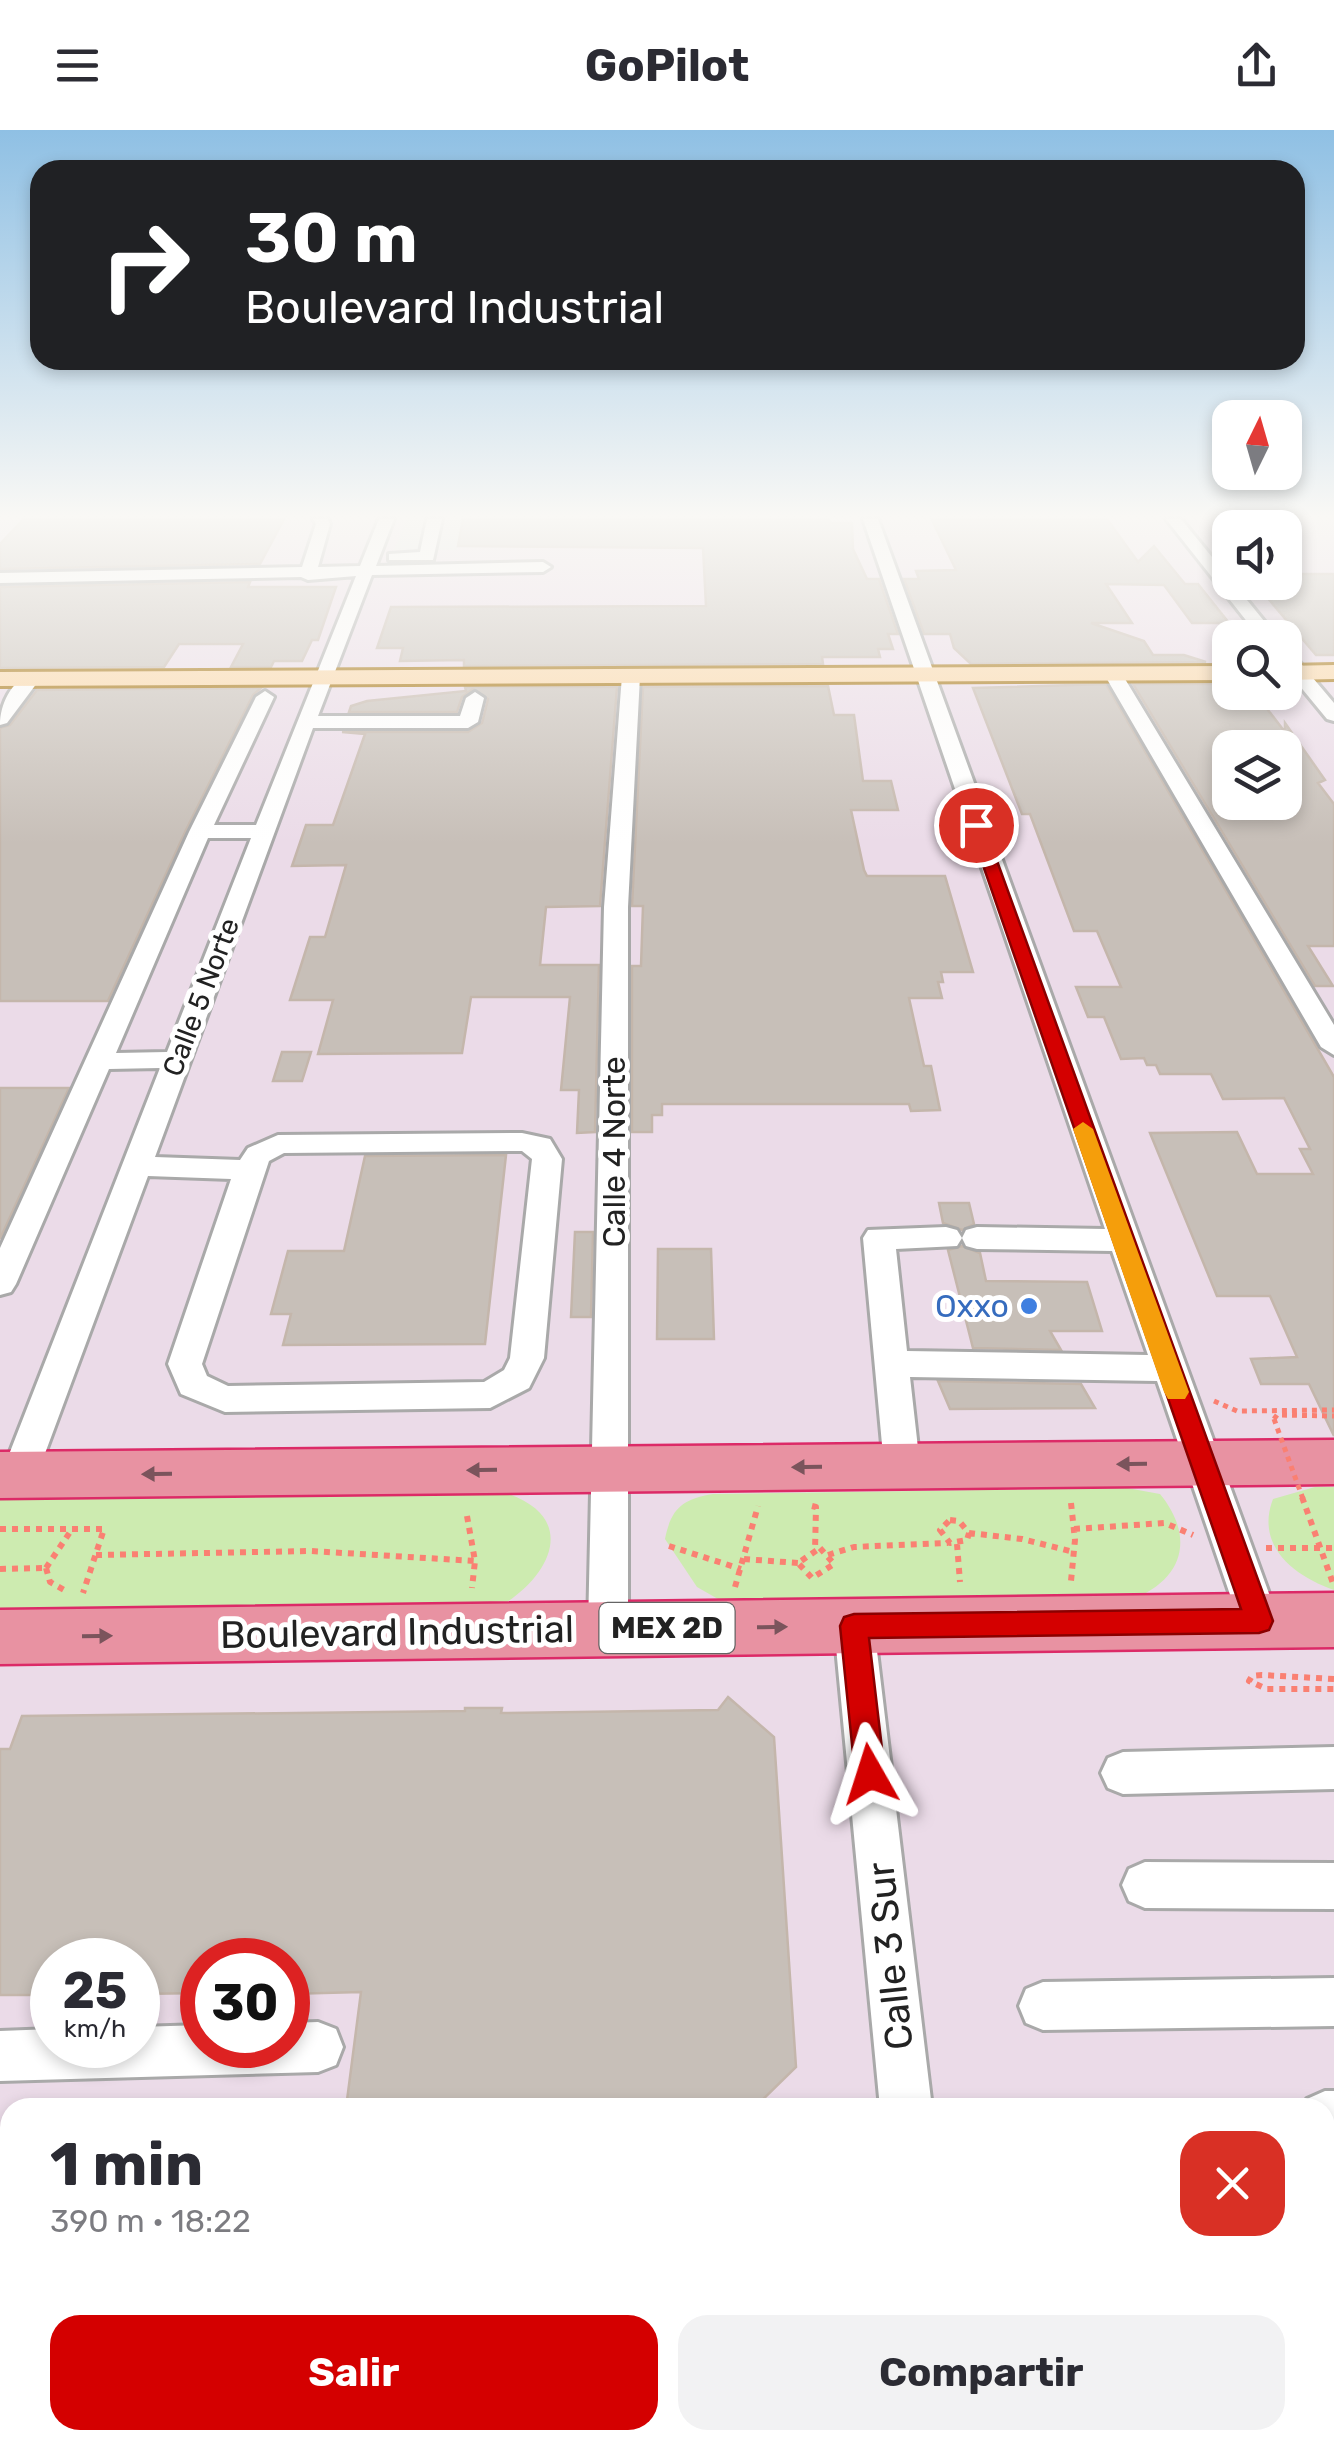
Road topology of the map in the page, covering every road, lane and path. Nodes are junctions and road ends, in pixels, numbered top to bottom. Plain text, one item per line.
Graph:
1 (344, 627) edge
2 (907, 627) edge
3 (1302, 668) edge
4 (1334, 672) edge
5 (1212, 673) edge
6 (923, 674) junction
7 (1113, 674) junction
8 (630, 676) junction
9 (323, 677) junction
10 (31, 678) junction
11 (0, 679) edge
12 (1302, 680) edge
13 (265, 697) dead end
14 (475, 698) dead end
15 (1334, 715) edge
16 (0, 719) edge
17 (306, 722) junction
18 (264, 831) junction
19 (200, 832) junction
20 (1334, 1047) edge
21 (177, 1060) junction
22 (98, 1061) junction
23 (137, 1166) junction
24 (250, 1170) junction
25 (1123, 1240) junction
26 (0, 1284) edge
27 (892, 1364) junction
28 (1168, 1368) junction
29 (1237, 1411) dead end
30 (1334, 1413) edge
31 (1334, 1462) edge
32 (1202, 1463) junction
33 (1064, 1464) junction
34 (902, 1466) junction
35 (612, 1469) junction
36 (9, 1475) edge
37 (783, 1487) junction
38 (467, 1516) dead end
39 (72, 1528) junction
40 (0, 1529) edge
41 (1074, 1529) junction
42 (969, 1534) junction
43 (950, 1543) junction
44 (669, 1546) dead end
45 (1334, 1548) edge
46 (815, 1551) junction
47 (1234, 1551) junction
48 (1074, 1552) junction
49 (96, 1555) junction
50 (828, 1556) junction
51 (744, 1559) junction
52 (474, 1562) junction
53 (798, 1562) junction
54 (46, 1568) junction
55 (0, 1569) edge
56 (741, 1569) junction
57 (1334, 1586) edge
58 (76, 1614) junction
59 (1334, 1620) edge
60 (1259, 1621) junction
61 (1078, 1623) junction
62 (854, 1626) junction
63 (722, 1628) junction
64 (608, 1629) junction
65 (469, 1631) junction
66 (0, 1637) edge
67 (1334, 1679) edge
68 (1334, 1688) edge
69 (1334, 1768) edge
70 (1123, 1773) dead end
71 (1145, 1885) dead end
72 (1334, 1886) edge
73 (1334, 2002) edge
74 (1042, 2006) dead end
75 (318, 2047) dead end
76 (0, 2056) edge
77 (905, 2098) edge

1 - 9 street, Calle 5 Norte
2 - 6 street
3 - 4 main road
5 - 7 main road
6 - 7 main road
6 - 8 main road
6 - 25 street
7 - 20 street
8 - 9 main road
8 - 35 street, Calle 4 Norte
9 - 10 main road
9 - 17 street, Calle 5 Norte
10 - 11 main road
10 - 16 street
12 - 15 street
13 - 19 street
14 - 17 street
17 - 18 street, Calle 5 Norte
18 - 19 street
18 - 21 street, Calle 5 Norte
19 - 22 street
21 - 22 street
21 - 23 street, Calle 5 Norte
22 - 26 street
23 - 24 street
23 - 36 street, Calle 5 Norte
24 - 24 street
25 - 27 street
25 - 28 street
27 - 28 street
27 - 34 street
28 - 32 street
29 - 30 path
30 - 57 path, bridge
31 - 32 highway
32 -> 33 highway
32 - 47 street
33 - 34 highway
33 - 41 path
34 -> 37 highway
35 -> 36 highway
35 - 37 highway
35 - 64 street, Calle 4 Norte
37 - 46 path
37 - 51 path
38 - 52 path
39 - 40 path
39 - 49 path
39 - 54 path
41 - 47 path
41 - 48 path
42 - 43 path
42 - 43 path
42 - 48 path
43 - 50 path
44 - 56 path
45 - 47 path
46 - 50 path
46 - 53 path
47 - 60 street
48 - 61 path
49 - 52 path
49 - 58 path
50 - 53 path
51 - 53 path
51 - 56 path
52 - 65 path
54 - 55 path
54 - 58 path
56 - 63 path
58 -> 65 highway, Boulevard Industrial / MEX 2D
58 - 66 highway, Boulevard Industrial / MEX 2D
59 - 60 highway, Boulevard Industrial / MEX 2D
60 - 61 highway, Boulevard Industrial / MEX 2D
61 - 62 highway, Boulevard Industrial / MEX 2D
63 -> 62 highway, Boulevard Industrial / MEX 2D
62 - 77 street, Calle 3 Sur
63 - 64 highway, Boulevard Industrial / MEX 2D
64 - 65 highway, Boulevard Industrial / MEX 2D
67 - 68 path
69 - 70 street
71 - 72 street
73 - 74 street
75 - 76 street

